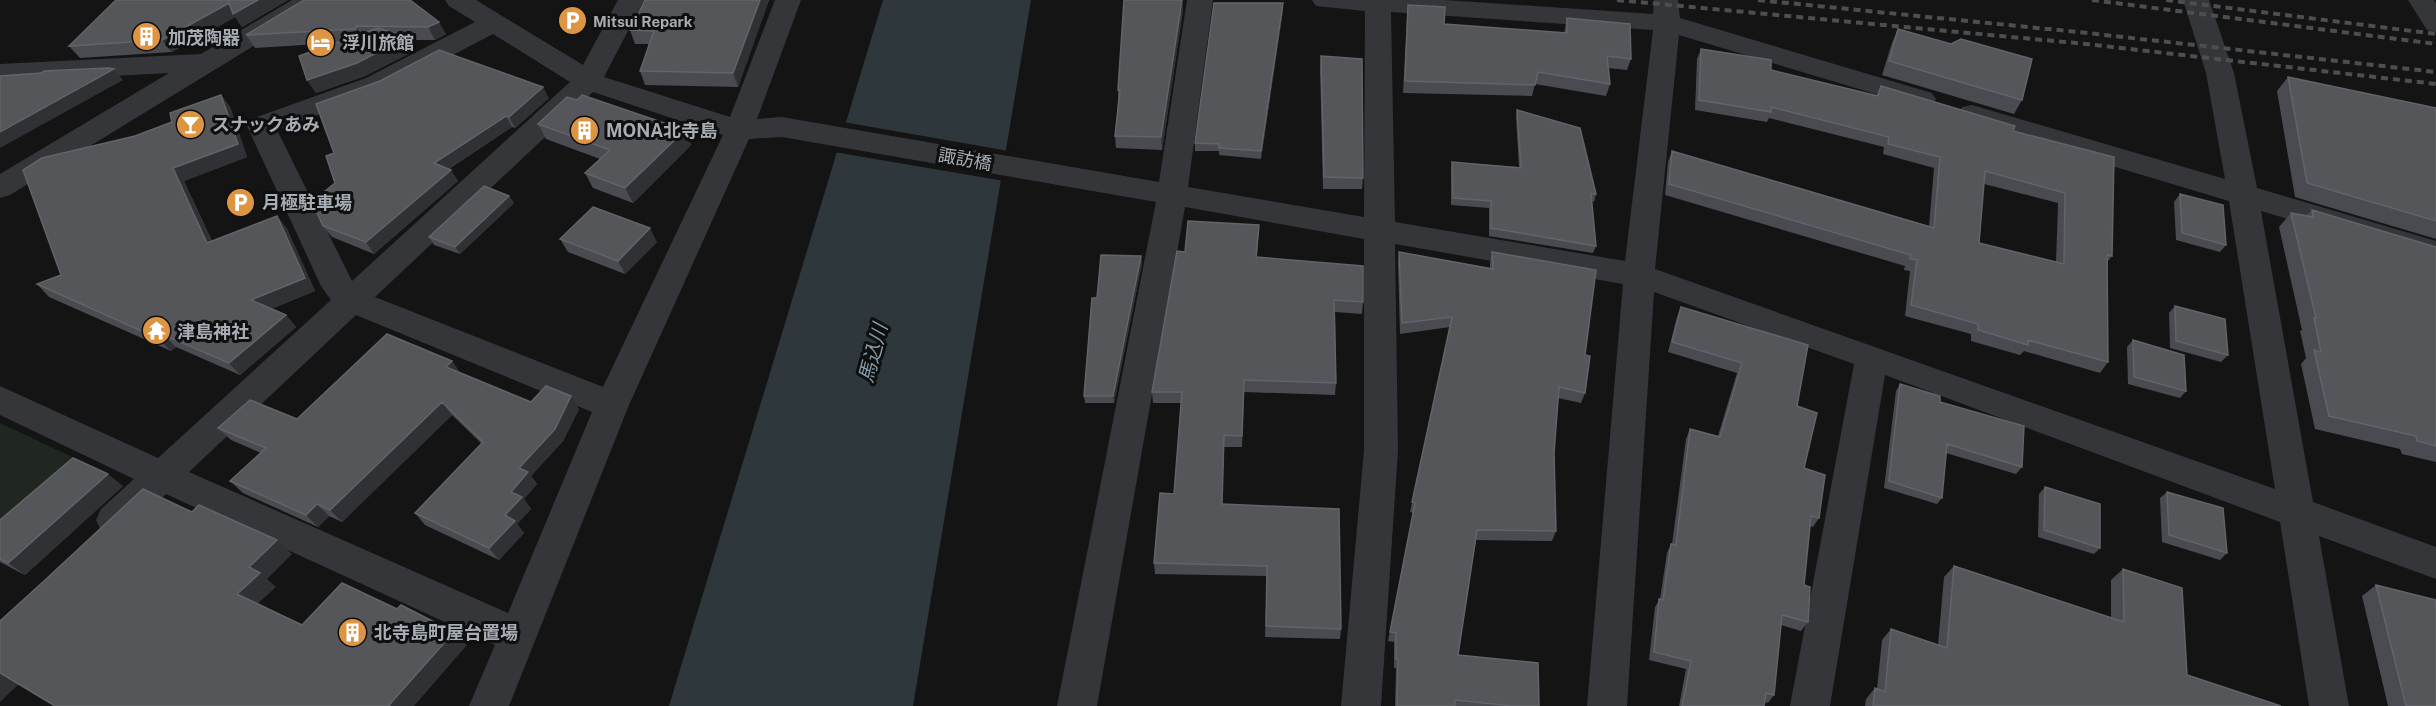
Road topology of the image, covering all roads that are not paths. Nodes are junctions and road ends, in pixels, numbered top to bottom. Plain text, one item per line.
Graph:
1 (310, 0) edge
2 (458, 0) edge
3 (631, 0) edge
4 (788, 0) edge
5 (1200, 0) edge
6 (1325, 0) edge
7 (2196, 0) edge
8 (2421, 0) edge
9 (1378, 4) junction
10 (1666, 12) edge
11 (495, 22) junction
12 (2436, 24) edge
13 (73, 47) edge
14 (206, 63) junction
15 (48, 70) junction
16 (0, 73) edge
17 (588, 81) junction
18 (739, 130) junction
19 (0, 188) edge
20 (1160, 194) junction
21 (2243, 195) junction
22 (1378, 230) junction
23 (2436, 252) edge
24 (1639, 276) junction
25 (351, 300) junction
26 (1872, 357) junction
27 (0, 400) edge
28 (612, 405) junction
29 (162, 476) junction
30 (2296, 513) junction
31 (94, 539) edge
32 (2436, 563) edge
33 (517, 636) junction
34 (489, 706) edge
35 (1077, 706) edge
36 (1361, 706) edge
37 (1607, 706) edge
38 (1810, 706) edge
39 (2329, 706) edge

1 - 14 street
2 - 11 street
3 - 17 street
4 - 18 street
5 - 20 street
6 - 9 street
7 - 21 street
8 - 12 street
9 - 10 street
9 - 22 street
10 - 21 street
10 - 24 street
11 - 17 street
11 - 25 street
13 - 15 street
14 - 15 street
14 - 19 street
15 - 16 street
17 - 18 street
17 - 25 street
18 - 20 street, 諏訪橋
18 - 28 street
20 - 22 street, 諏訪橋
20 - 35 street
21 - 23 street
21 - 30 street
22 - 24 street, 諏訪橋
22 - 36 street
24 - 26 street, 諏訪橋
24 - 37 street
25 - 28 street
25 - 29 street
26 - 30 street, 諏訪橋
26 - 38 street
27 - 29 street
28 - 33 street
29 - 31 street
29 - 33 street
30 - 32 street, 諏訪橋
30 - 39 street
33 - 34 street

